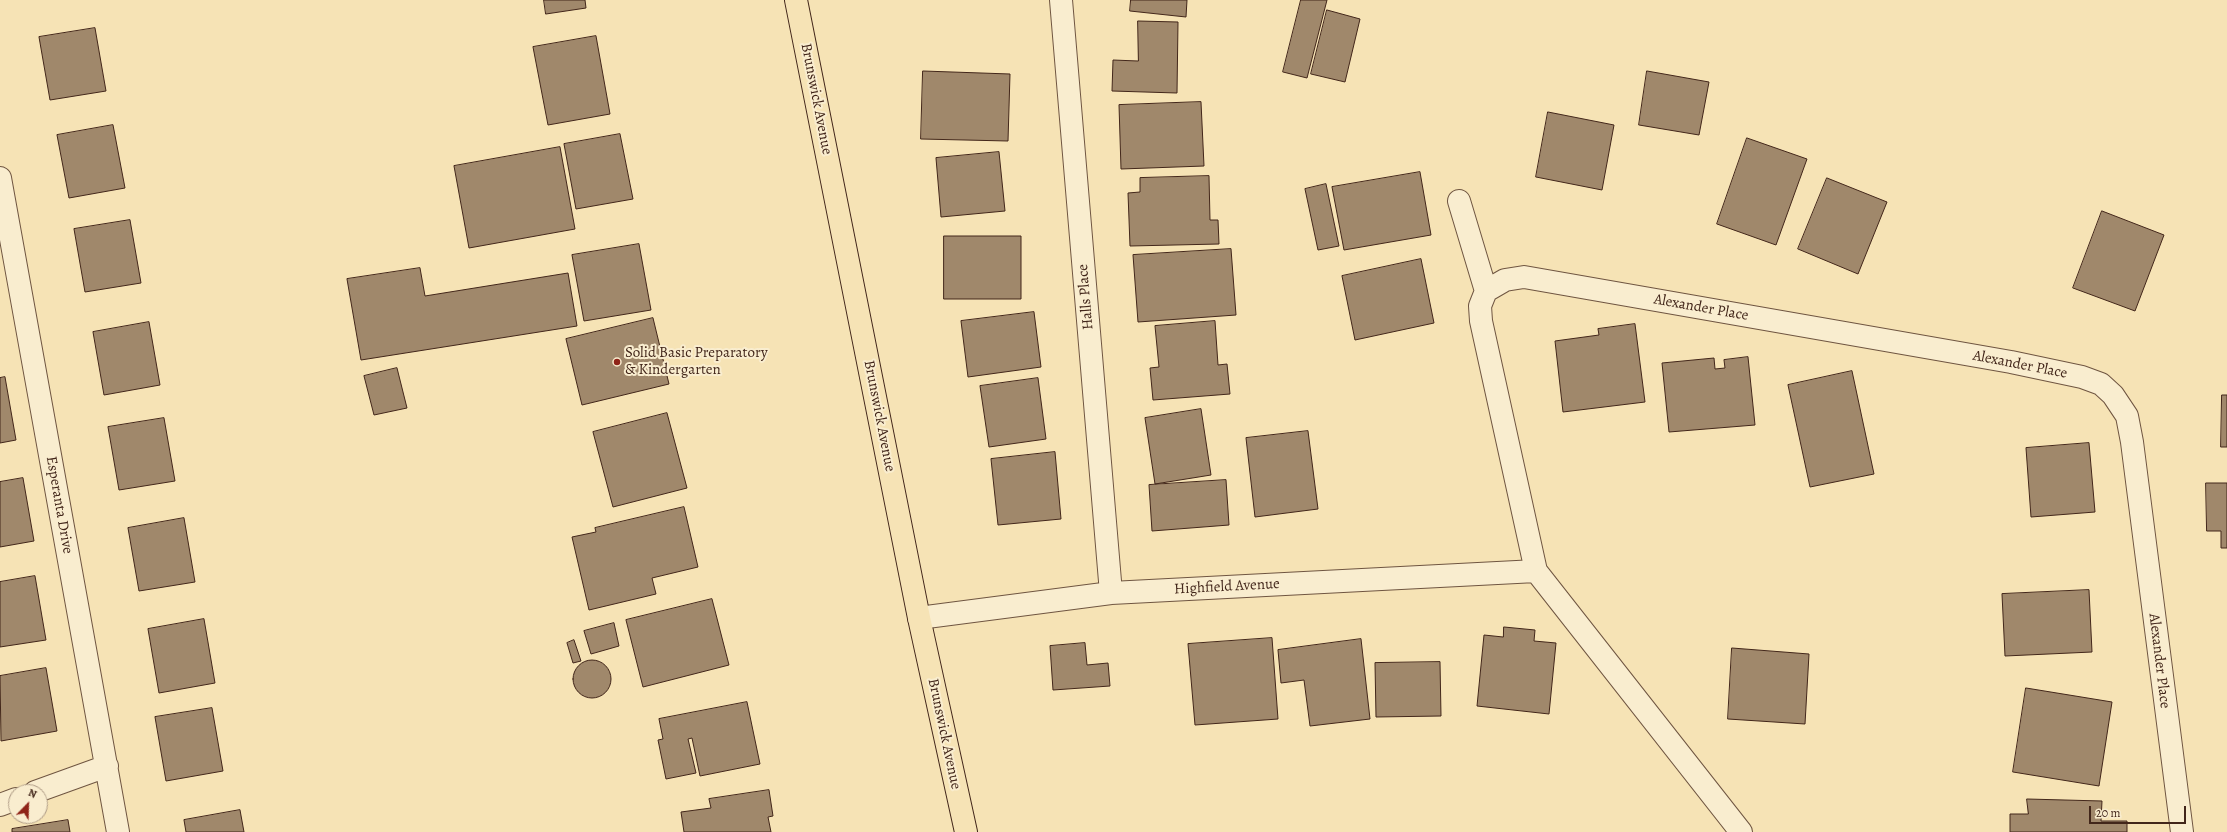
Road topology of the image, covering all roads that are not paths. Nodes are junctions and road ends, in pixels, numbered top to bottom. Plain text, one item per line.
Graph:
1 (796, 0) edge
2 (1061, 0) edge
3 (0, 178) edge
4 (1459, 200) dead end
5 (1486, 291) junction
6 (1536, 571) junction
7 (1111, 593) junction
8 (919, 618) junction
9 (107, 766) junction
10 (48, 787) edge
11 (118, 832) edge
12 (966, 832) edge
13 (1741, 832) edge
14 (2182, 832) edge

1 - 8 main road, Brunswick Avenue
2 - 7 street, Halls Place
3 - 9 street, Esperanta Drive
4 - 5 street
5 - 6 street
5 - 14 street, Alexander Place
6 - 7 street, Highfield Avenue
6 - 13 street
7 - 8 street, Highfield Avenue
8 - 12 main road, Brunswick Avenue
9 - 10 street
9 - 11 street, Esperanta Drive

